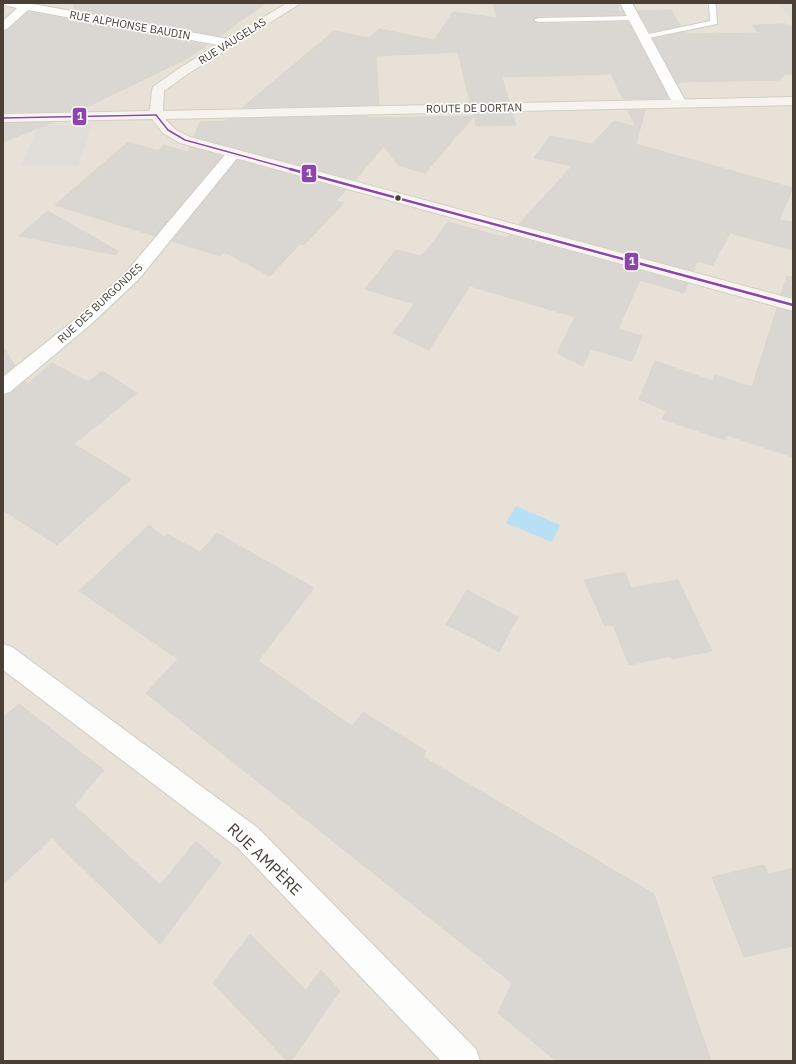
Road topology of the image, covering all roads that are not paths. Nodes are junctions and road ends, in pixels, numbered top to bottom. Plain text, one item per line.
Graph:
1 (8, 3) edge
2 (295, 3) edge
3 (626, 3) edge
4 (26, 6) junction
5 (712, 6) dead end
6 (634, 18) junction
7 (538, 20) dead end
8 (3, 27) edge
9 (644, 38) junction
10 (229, 43) junction
11 (171, 80) junction
12 (158, 90) junction
13 (144, 96) dead end
14 (793, 101) edge
15 (130, 102) dead end
16 (177, 103) junction
17 (680, 104) junction
18 (100, 115) junction
19 (156, 115) junction
20 (3, 118) edge
21 (234, 153) junction
22 (793, 305) edge
23 (3, 387) edge
24 (3, 655) edge
25 (464, 1061) edge

1 - 4 street, RUE ALPHONSE BAUDIN
2 - 10 main road, RUE VAUGELAS
3 - 6 street
4 - 8 street
4 - 10 street, RUE ALPHONSE BAUDIN
5 - 9 lane
6 - 7 lane
6 - 9 street
9 - 17 street
10 - 11 main road, RUE VAUGELAS
11 - 12 main road, RUE VAUGELAS
11 - 16 main road
12 - 13 main road, RUE VAUGELAS
12 - 19 main road
14 - 17 main road, ROUTE DE DORTAN
15 - 18 main road
16 - 17 main road, ROUTE DE DORTAN
16 - 19 main road, ROUTE DE DORTAN
18 - 19 main road, ROUTE DE DORTAN
18 - 20 main road, ROUTE DE DORTAN
19 - 21 main road
21 - 22 main road
21 - 23 street, RUE DES BURGONDES
24 - 25 street, RUE AMPÈRE

